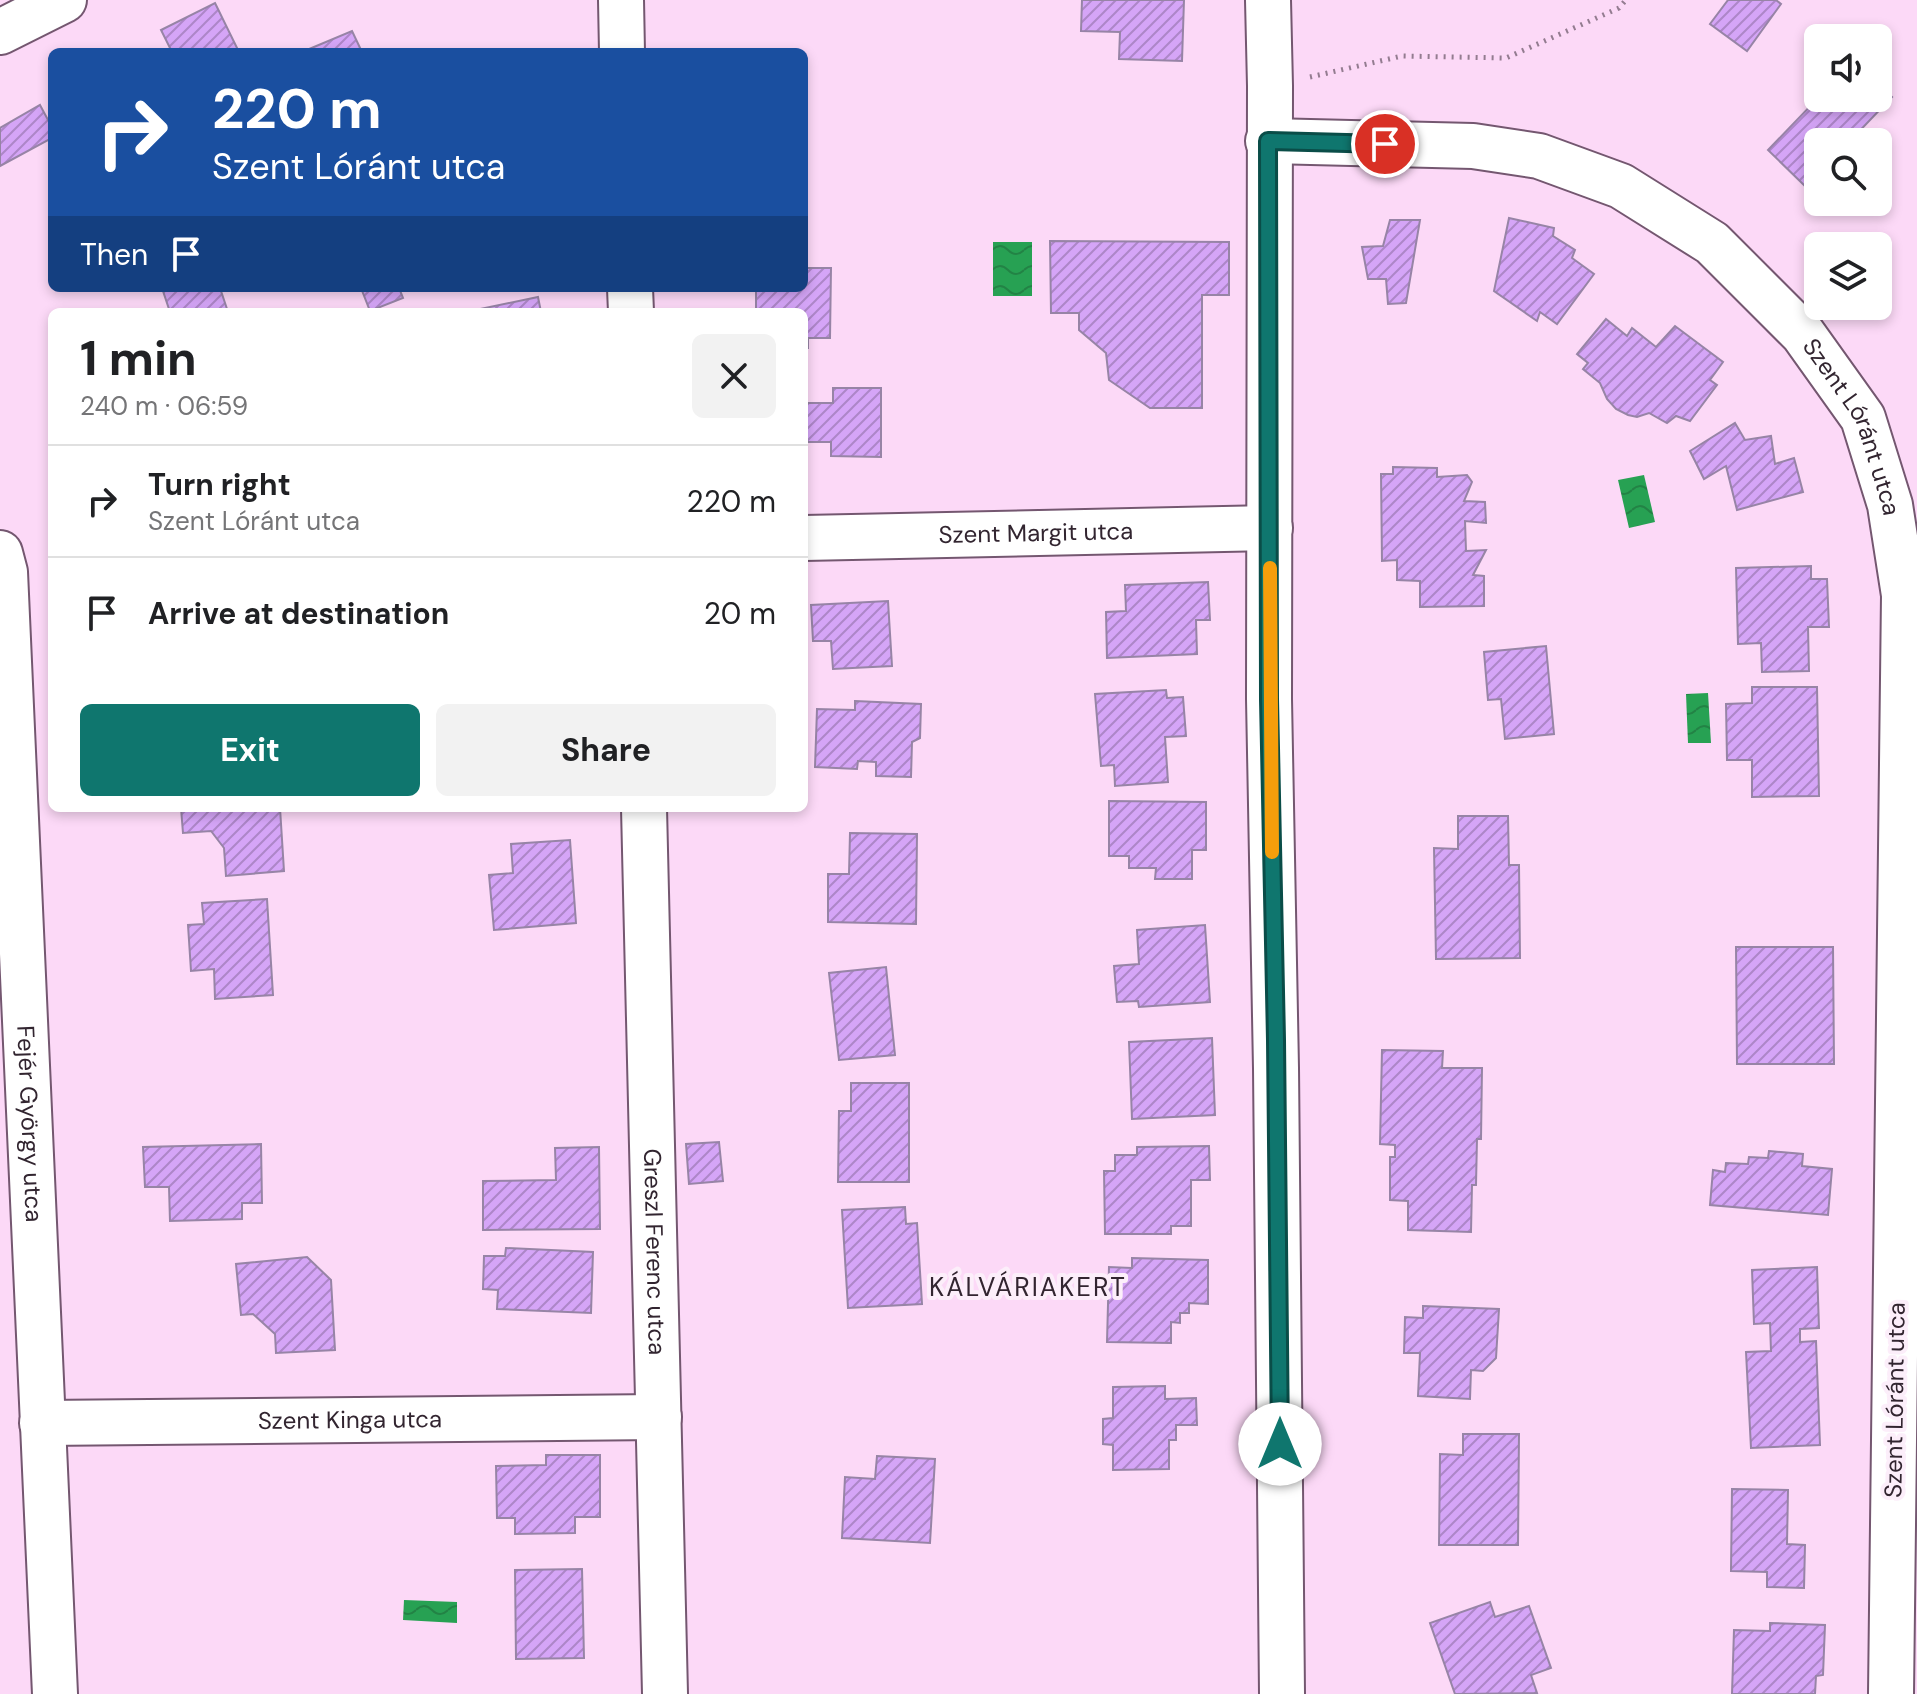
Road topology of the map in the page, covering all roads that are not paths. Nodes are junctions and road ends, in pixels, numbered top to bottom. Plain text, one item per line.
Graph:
1 (64, 0) edge
2 (621, 0) edge
3 (1268, 0) edge
4 (0, 32) edge
5 (622, 48) edge
6 (1268, 141) junction
7 (1270, 528) junction
8 (808, 538) edge
9 (0, 553) edge
10 (644, 812) edge
11 (17, 1227) edge
12 (659, 1417) junction
13 (42, 1423) junction
14 (55, 1694) edge
15 (665, 1694) edge
16 (1282, 1694) edge
17 (1891, 1694) edge

1 - 4 street
2 - 5 street
3 - 6 street
6 - 7 street
6 - 17 street, Szent Lóránt utca
7 - 8 street, Szent Margit utca
7 - 16 street
9 - 11 street, Fejér György utca
10 - 12 street, Greszl Ferenc utca
11 - 13 street, Fejér György utca
12 - 13 street, Szent Kinga utca
12 - 15 street, Greszl Ferenc utca
13 - 14 street, Fejér György utca

